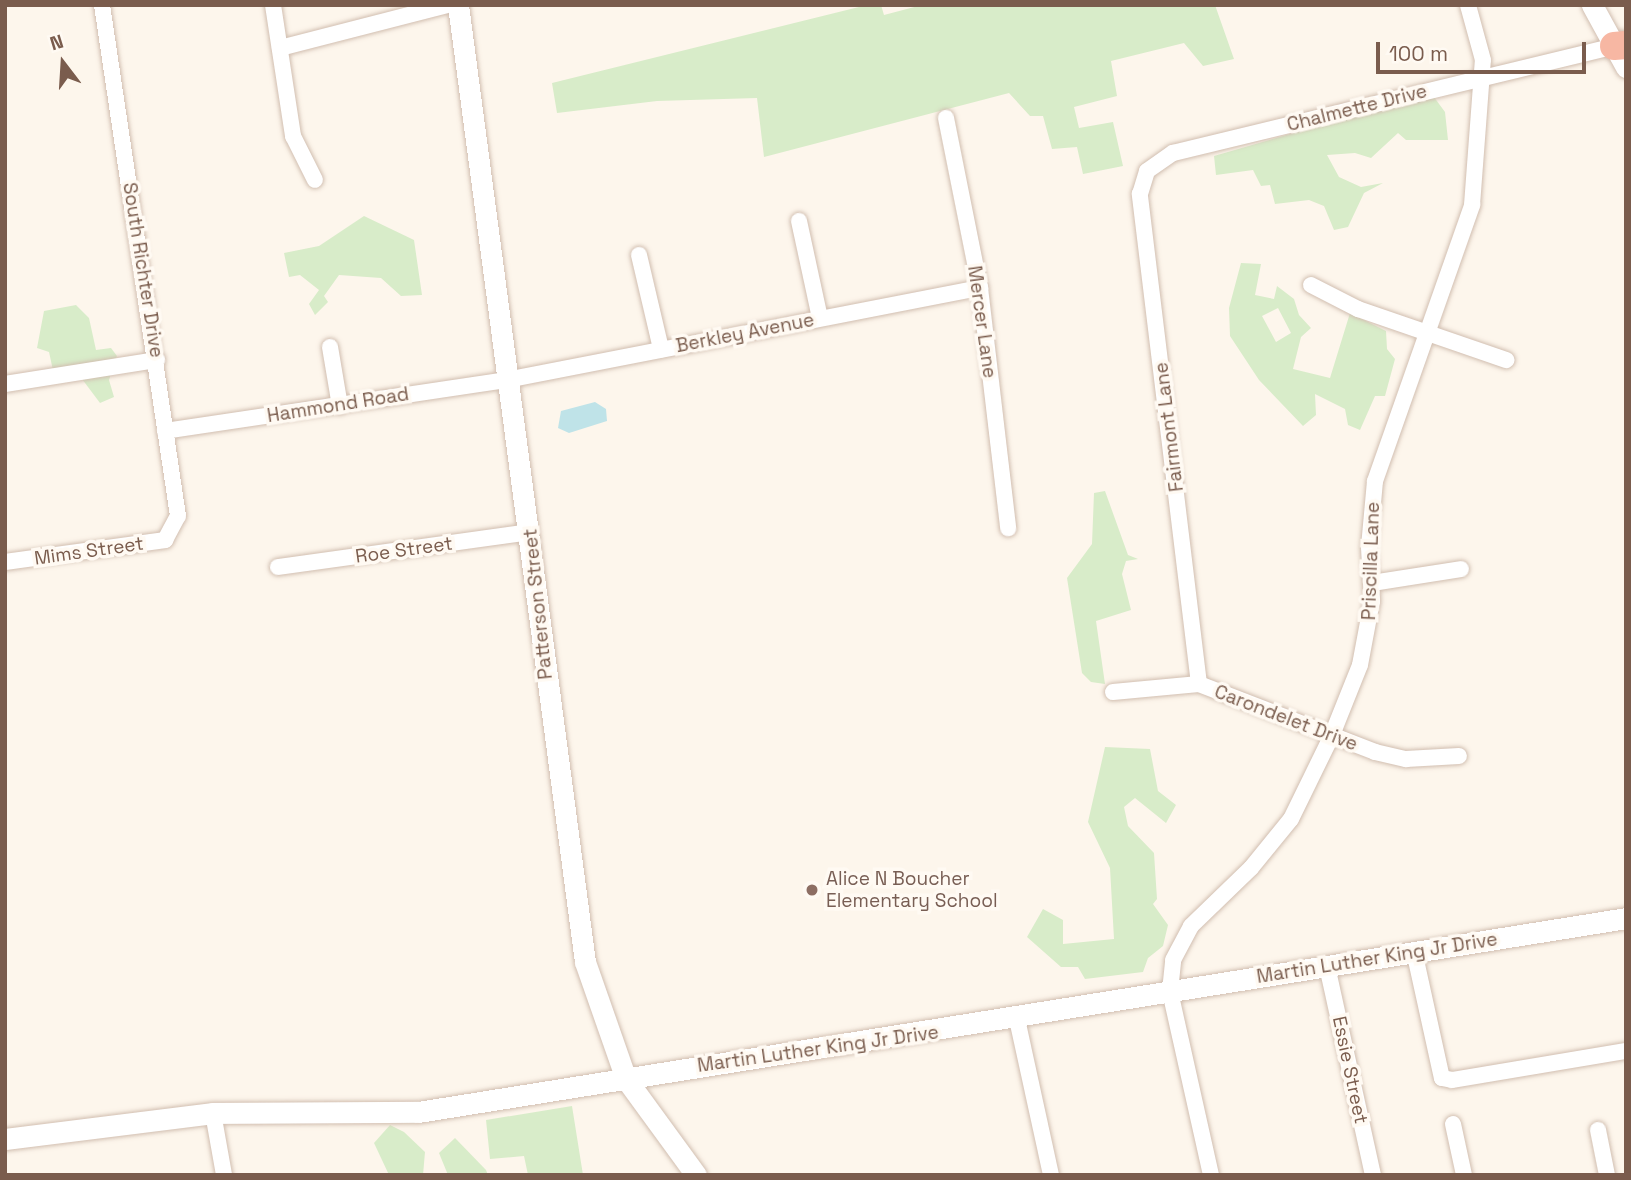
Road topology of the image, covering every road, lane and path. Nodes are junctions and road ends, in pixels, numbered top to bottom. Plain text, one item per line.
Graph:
1 (102, 5) edge
2 (273, 5) edge
3 (447, 5) edge
4 (458, 5) edge
5 (1468, 5) edge
6 (1592, 5) edge
7 (280, 48) junction
8 (1622, 53) edge
9 (1480, 79) junction
10 (946, 118) dead end
11 (1147, 171) joint
12 (315, 180) dead end
13 (799, 221) dead end
14 (639, 255) dead end
15 (1311, 285) dead end
16 (979, 288) junction
17 (820, 318) junction
18 (1427, 336) junction
19 (330, 347) dead end
20 (661, 349) junction
21 (157, 360) junction
22 (1506, 360) dead end
23 (511, 379) junction
24 (5, 384) edge
25 (340, 406) junction
26 (165, 431) junction
27 (1008, 527) dead end
28 (530, 532) junction
29 (172, 535) joint
30 (5, 562) edge
31 (278, 567) dead end
32 (1461, 569) dead end
33 (1373, 583) junction
34 (1199, 684) junction
35 (1113, 692) dead end
36 (1332, 735) junction
37 (1459, 756) dead end
38 (1626, 918) edge
39 (1414, 951) junction
40 (1327, 966) junction
41 (1170, 991) junction
42 (1017, 1019) junction
43 (1626, 1051) edge
44 (626, 1079) junction
45 (214, 1113) junction
46 (1453, 1124) dead end
47 (1598, 1130) dead end
48 (5, 1139) edge
49 (224, 1175) edge
50 (696, 1175) edge
51 (1051, 1175) edge
52 (1211, 1175) edge
53 (1373, 1175) edge
54 (1464, 1175) edge
55 (1607, 1175) edge

1 - 21 street, South Richter Drive
2 - 7 street
3 - 7 street
4 - 23 street, Patterson Street
5 - 9 street, Priscilla Lane
6 - 8 street
7 - 12 street
8 - 9 street, Chalmette Drive
9 - 11 street, Chalmette Drive
9 - 18 street, Priscilla Lane
10 - 16 street, Mercer Lane
11 - 34 street, Fairmont Lane
13 - 17 street
14 - 20 street
15 - 18 street
16 - 17 street, Berkley Avenue
16 - 27 street, Mercer Lane
17 - 20 street, Berkley Avenue
18 - 22 street
18 - 33 street, Priscilla Lane
19 - 25 street
20 - 23 street, Berkley Avenue
21 - 24 street
21 - 26 street, South Richter Drive
23 - 25 street, Hammond Road
23 - 28 street, Patterson Street
25 - 26 street, Hammond Road
26 - 29 street, South Richter Drive
28 - 31 street, Roe Street
28 - 44 street, Patterson Street
29 - 30 street, Mims Street
32 - 33 street
33 - 36 street, Priscilla Lane
34 - 35 street, Carondelet Drive
34 - 36 street, Carondelet Drive
36 - 37 street, Carondelet Drive
36 - 41 street, Priscilla Lane
38 - 39 street, Martin Luther King Jr Drive
39 - 40 street, Martin Luther King Jr Drive
39 - 43 street
40 - 41 street, Martin Luther King Jr Drive
40 - 53 street, Essie Street
41 - 42 street, Martin Luther King Jr Drive
41 - 52 street
42 - 44 street, Martin Luther King Jr Drive
42 - 51 street
44 - 45 street, Martin Luther King Jr Drive
44 - 50 street, Patterson Street
45 - 48 street, Martin Luther King Jr Drive
45 - 49 street
46 - 54 street
47 - 55 street

